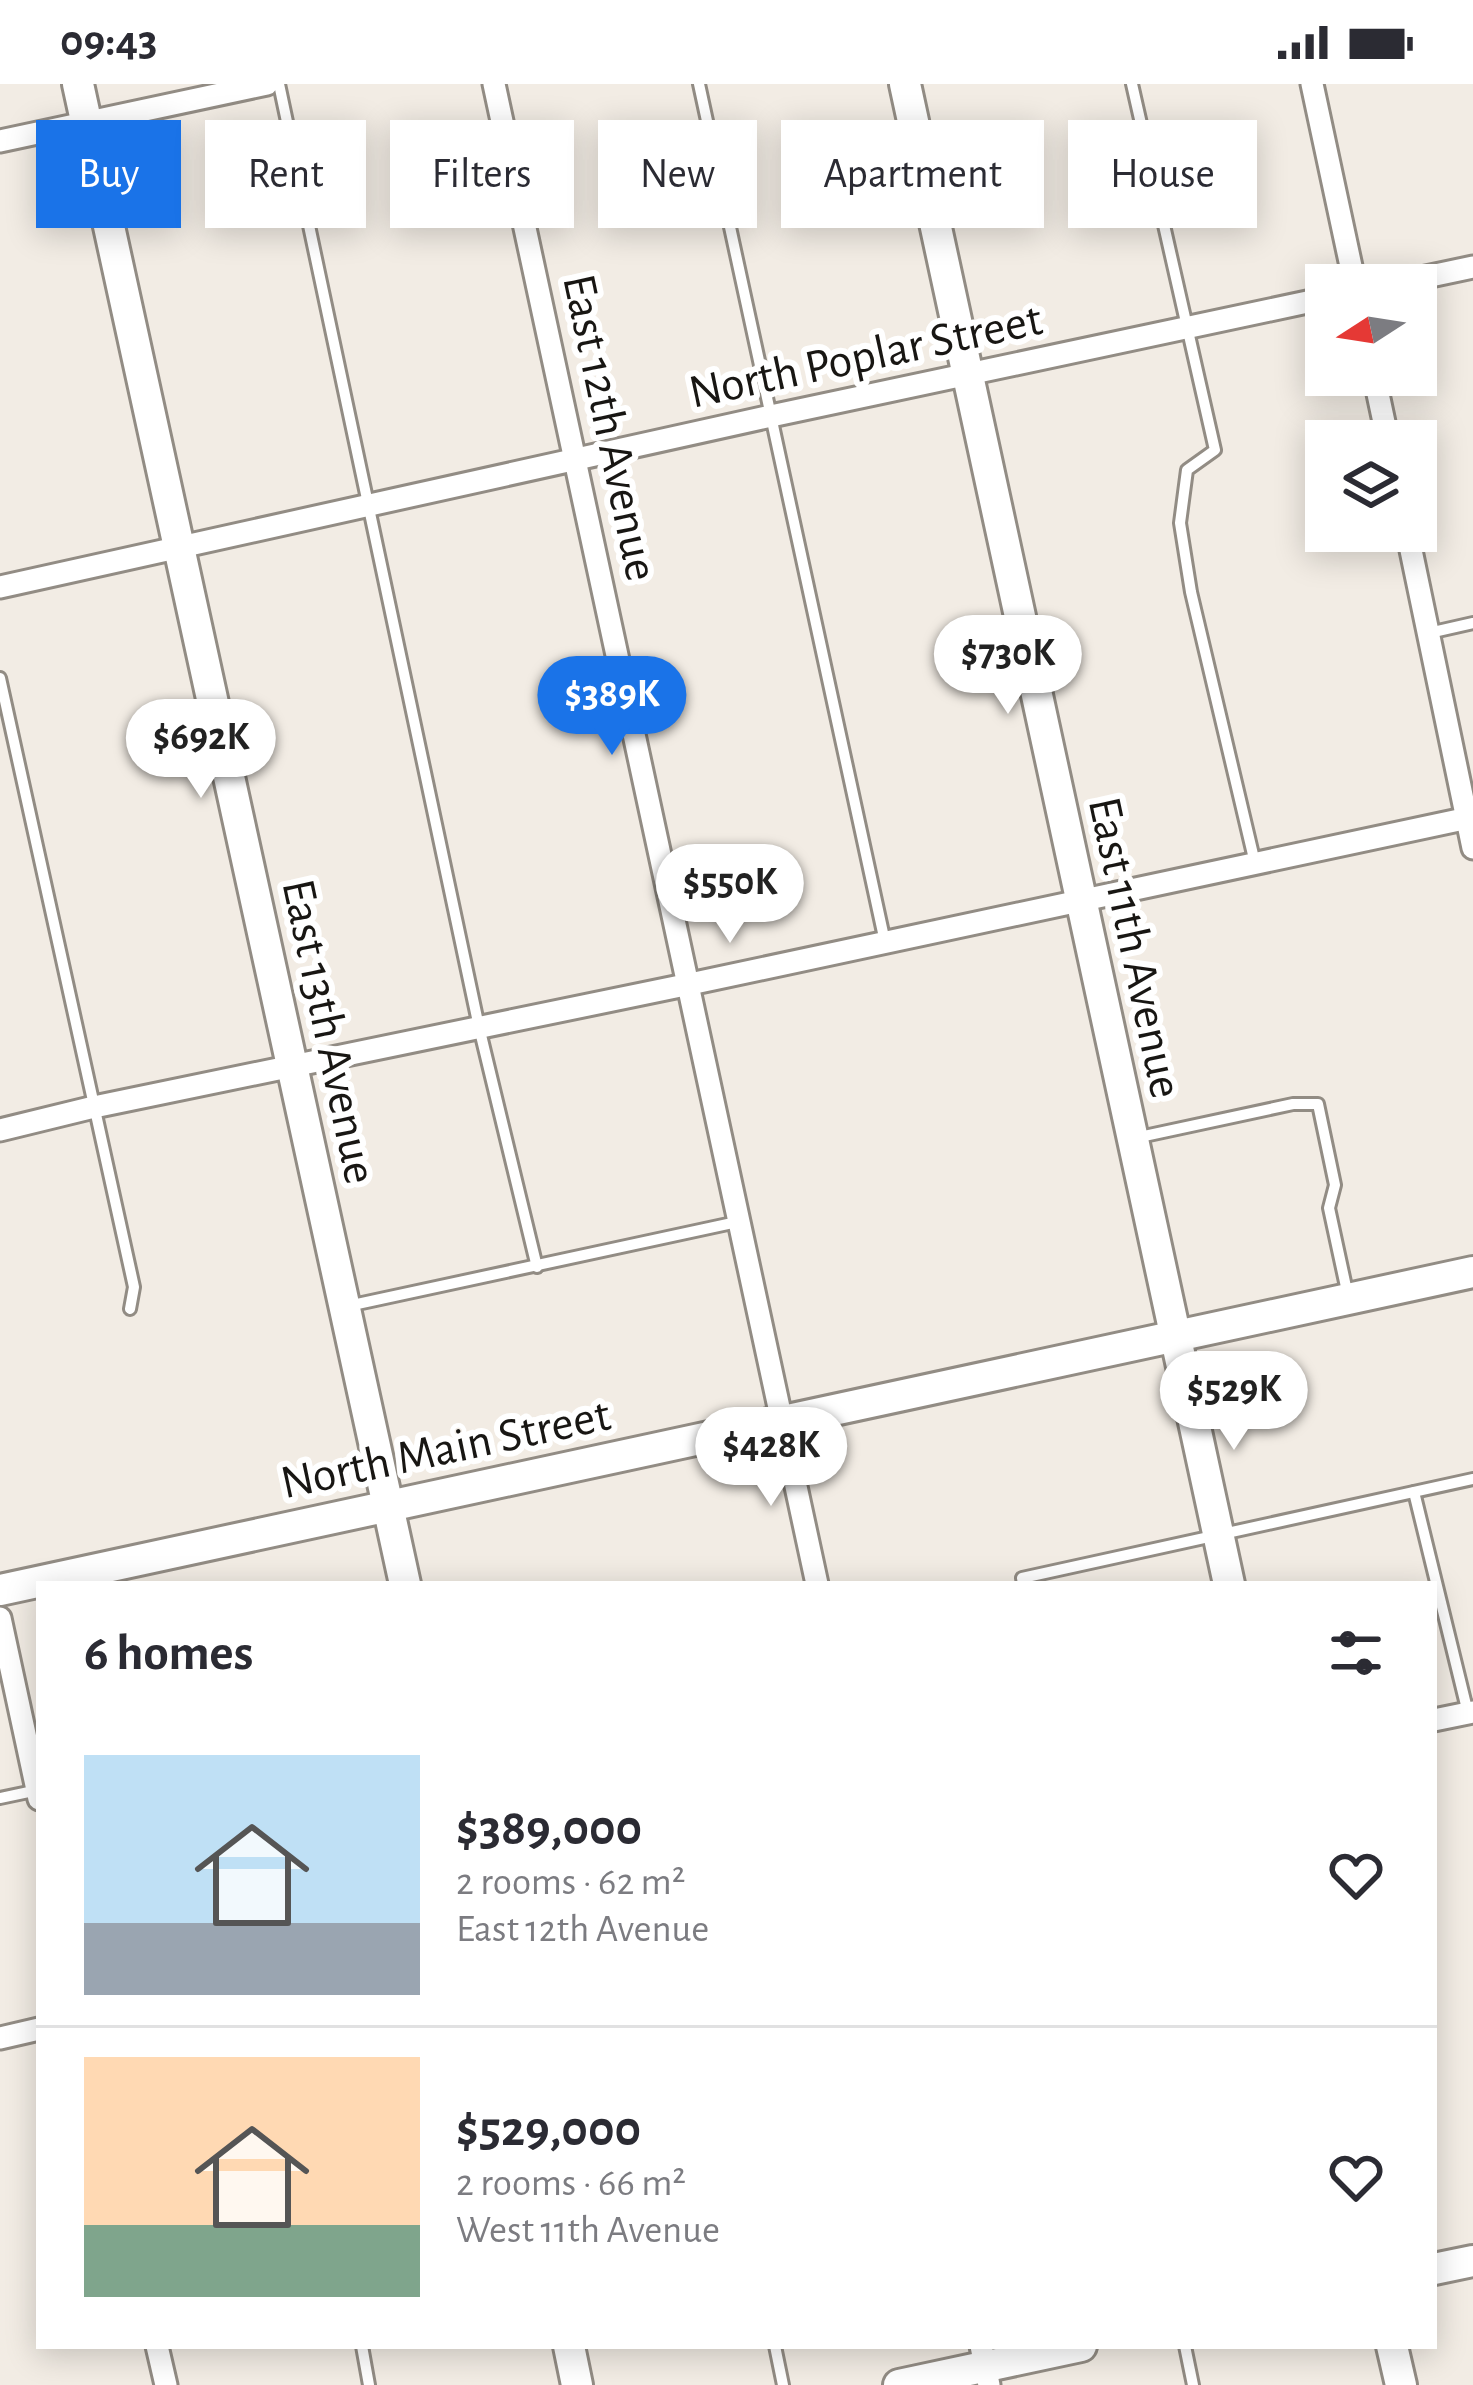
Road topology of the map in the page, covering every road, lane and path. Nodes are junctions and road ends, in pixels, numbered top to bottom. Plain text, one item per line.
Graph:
1 (78, 84) edge
2 (267, 84) edge
3 (279, 84) edge
4 (494, 84) edge
5 (699, 84) edge
6 (905, 84) edge
7 (1132, 84) edge
8 (1312, 84) edge
9 (86, 120) edge
10 (96, 120) edge
11 (36, 133) edge
12 (0, 141) edge
13 (109, 228) edge
14 (1351, 264) edge
15 (1473, 268) edge
16 (1437, 275) edge
17 (1305, 303) edge
18 (1186, 329) junction
19 (968, 376) junction
20 (771, 416) junction
21 (576, 460) junction
22 (369, 504) junction
23 (178, 545) junction
24 (1411, 552) edge
25 (0, 586) edge
26 (1473, 623) edge
27 (1428, 633) junction
28 (0, 678) edge
29 (1470, 818) edge
30 (1473, 848) edge
31 (1255, 863) junction
32 (1081, 899) junction
33 (884, 942) junction
34 (690, 984) junction
35 (479, 1028) junction
36 (292, 1066) junction
37 (94, 1106) junction
38 (0, 1130) edge
39 (1132, 1138) junction
40 (737, 1222) junction
41 (537, 1267) junction
42 (1473, 1272) edge
43 (1348, 1299) junction
44 (345, 1307) junction
45 (130, 1309) dead end
46 (1175, 1336) junction
47 (782, 1421) junction
48 (1473, 1479) edge
49 (1414, 1492) junction
50 (387, 1505) junction
51 (1219, 1536) junction
52 (41, 1581) edge
53 (404, 1581) edge
54 (816, 1581) edge
55 (1022, 1581) edge
56 (1228, 1581) edge
57 (36, 1582) edge
58 (0, 1590) edge
59 (0, 1618) edge
60 (1470, 1712) edge
61 (1437, 1719) edge
62 (36, 1784) edge
63 (36, 1793) edge
64 (0, 1798) edge
65 (36, 2030) edge
66 (0, 2038) edge
67 (1473, 2261) edge
68 (1437, 2269) edge
69 (158, 2349) edge
70 (363, 2349) edge
71 (569, 2349) edge
72 (776, 2349) edge
73 (1067, 2349) edge
74 (1185, 2349) edge
75 (1393, 2349) edge
76 (985, 2366) edge
77 (166, 2385) edge
78 (369, 2385) edge
79 (577, 2385) edge
80 (783, 2385) edge
81 (899, 2385) edge
82 (1193, 2385) edge
83 (1401, 2385) edge

1 - 9 street, East 13th Avenue
2 - 10 street
3 - 22 lane
4 - 21 street, East 12th Avenue
5 - 20 lane
6 - 19 street, East 11th Avenue
7 - 18 lane
8 - 14 street
11 - 12 street
13 - 23 street, East 13th Avenue
15 - 16 street
17 - 18 street, North Poplar Street
18 - 19 street, North Poplar Street
18 - 31 lane
19 - 20 street, North Poplar Street
19 - 32 street, East 11th Avenue
20 - 21 street, North Poplar Street
20 - 33 lane
21 - 22 street, North Poplar Street
21 - 34 street, East 12th Avenue
22 - 23 street, North Poplar Street
22 - 35 lane
23 - 25 street, North Poplar Street
23 - 36 street, East 13th Avenue
24 - 27 street
26 - 27 lane
27 - 29 street
28 - 37 lane
29 - 30 street
29 - 31 street
31 - 32 street
32 - 33 street
32 - 39 street, East 11th Avenue
33 - 34 street
34 - 35 street
34 - 40 street, East 12th Avenue
35 - 36 street
35 - 41 lane
36 - 37 street
36 - 44 street, East 13th Avenue
37 - 38 street
37 - 45 lane
39 - 43 lane
39 - 46 street, East 11th Avenue
40 - 41 lane
40 - 47 street, East 12th Avenue
41 - 44 lane
42 - 43 street, North Main Street
43 - 46 street, North Main Street
44 - 50 street, East 13th Avenue
46 - 47 street, North Main Street
46 - 51 street, East 11th Avenue
47 - 50 street, North Main Street
47 - 54 street, East 12th Avenue
48 - 49 lane
49 - 51 lane
49 - 60 lane
50 - 52 street, North Main Street
50 - 53 street, East 13th Avenue
51 - 55 lane
51 - 56 street, East 11th Avenue
57 - 58 street, North Main Street
59 - 62 street
60 - 61 street
63 - 64 lane
65 - 66 street
67 - 68 street
69 - 77 street
70 - 78 lane
71 - 79 street
72 - 80 lane
73 - 76 street
74 - 82 lane
75 - 83 street
76 - 81 street

